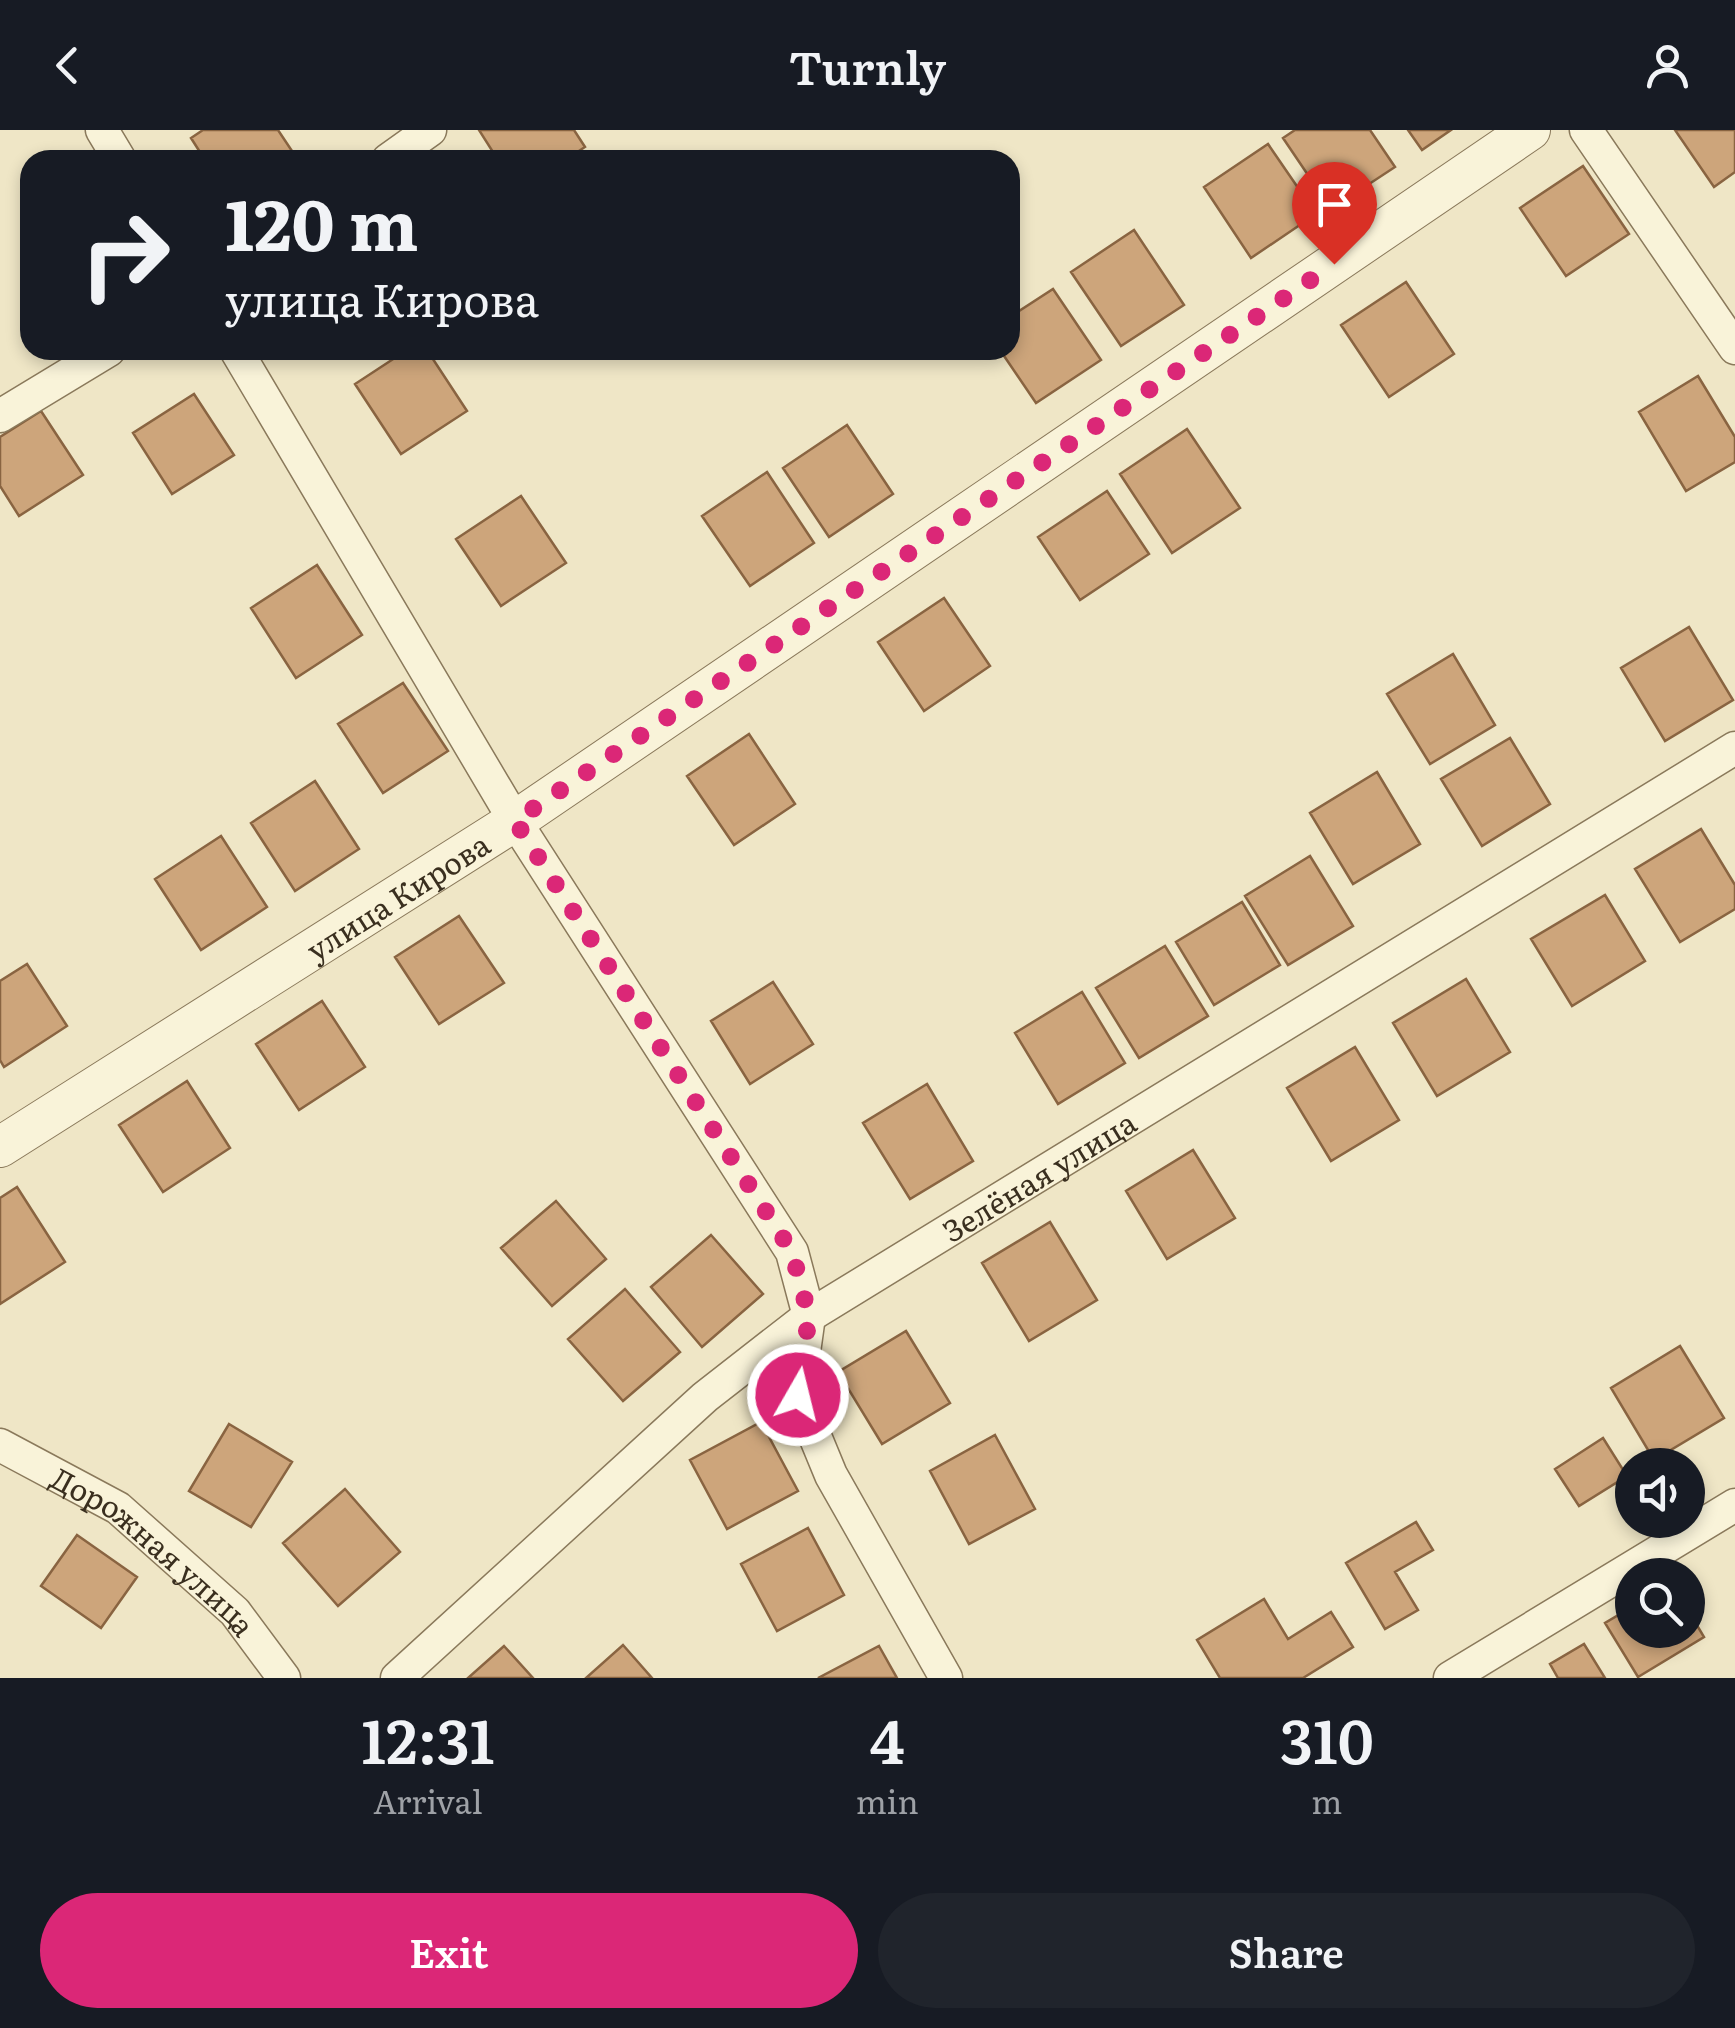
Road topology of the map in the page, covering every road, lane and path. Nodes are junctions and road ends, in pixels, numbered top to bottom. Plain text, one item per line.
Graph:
1 (430, 130) edge
2 (1530, 130) edge
3 (1586, 130) edge
4 (402, 150) edge
5 (1735, 348) edge
6 (92, 360) edge
7 (242, 360) edge
8 (0, 416) edge
9 (1735, 748) edge
10 (515, 821) junction
11 (0, 1147) edge
12 (809, 1316) junction
13 (0, 1445) edge
14 (1735, 1505) edge
15 (284, 1678) edge
16 (397, 1678) edge
17 (946, 1678) edge
18 (1450, 1678) edge

1 - 4 street
2 - 10 street, улица Кирова
3 - 5 street
6 - 8 street
7 - 10 street
9 - 12 street, Зелёная улица
10 - 11 street, улица Кирова
10 - 12 street
12 - 16 street, Зелёная улица
12 - 17 street
13 - 15 street, Дорожная улица
14 - 18 street

